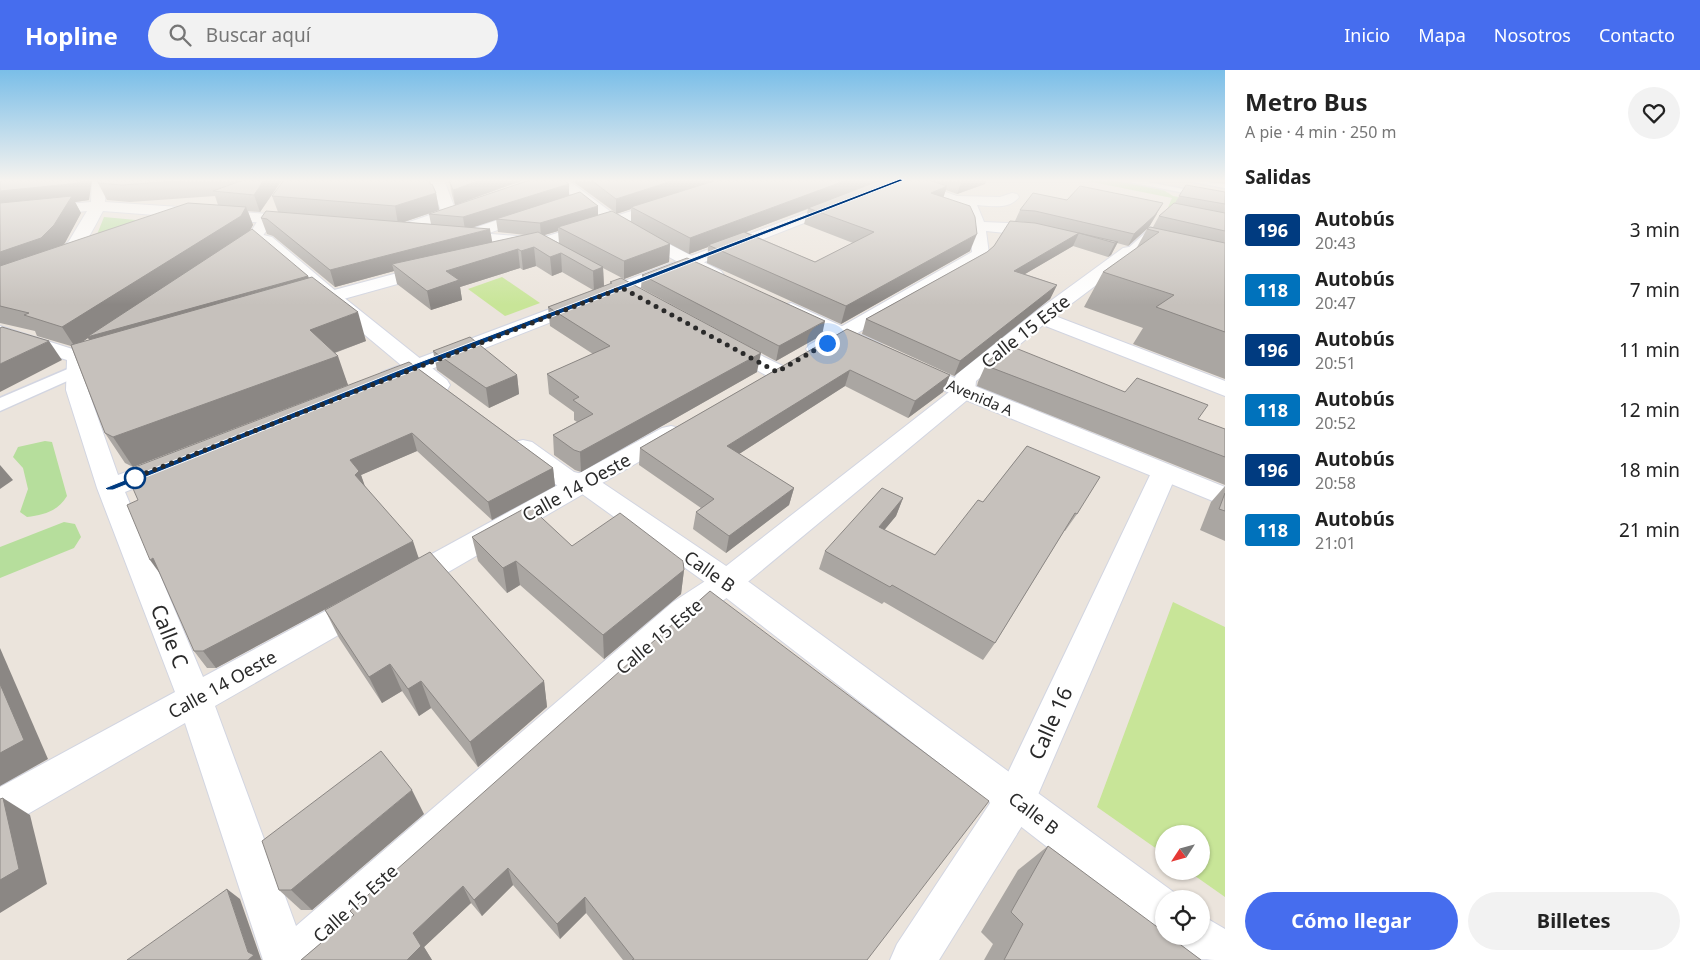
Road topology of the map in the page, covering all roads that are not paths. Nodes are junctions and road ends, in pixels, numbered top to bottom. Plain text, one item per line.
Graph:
1 (89, 222) edge
2 (170, 222) edge
3 (264, 222) edge
4 (300, 222) edge
5 (424, 222) edge
6 (510, 222) edge
7 (612, 222) edge
8 (615, 222) edge
9 (795, 222) edge
10 (976, 222) edge
11 (314, 223) edge
12 (158, 226) edge
13 (978, 226) junction
14 (381, 228) edge
15 (1158, 228) edge
16 (401, 230) junction
17 (1057, 235) edge
18 (463, 237) junction
19 (256, 238) junction
20 (542, 243) junction
21 (1110, 248) edge
22 (94, 249) edge
23 (1130, 252) junction
24 (481, 255) edge
25 (566, 256) edge
26 (1149, 257) edge
27 (688, 263) junction
28 (215, 266) edge
29 (443, 266) edge
30 (731, 282) edge
31 (614, 283) junction
32 (330, 296) junction
33 (648, 302) edge
34 (774, 302) edge
35 (283, 310) edge
36 (1041, 317) junction
37 (0, 332) edge
38 (708, 334) edge
39 (844, 334) junction
40 (86, 360) junction
41 (415, 367) junction
42 (777, 372) junction
43 (369, 385) edge
44 (752, 386) edge
45 (1225, 389) edge
46 (964, 391) junction
47 (455, 397) edge
48 (0, 405) edge
49 (693, 420) edge
50 (503, 432) edge
51 (184, 458) edge
52 (1164, 473) junction
53 (585, 483) junction
54 (110, 488) junction
55 (1225, 497) edge
56 (727, 582) junction
57 (194, 699) junction
58 (1016, 799) junction
59 (0, 808) edge
60 (1155, 904) edge
61 (1209, 945) edge
62 (1225, 957) edge
63 (286, 960) edge
64 (291, 960) edge
65 (913, 960) edge

1 - 22 street
2 - 12 street
3 - 19 street
4 - 11 street
5 - 16 street
6 - 18 street
7 - 20 street
8 - 27 street
9 - 27 street
10 - 13 street
13 - 17 street
13 - 39 street
14 - 16 street
15 - 23 lane
16 - 18 street
18 - 20 street
19 - 28 street
19 - 32 street
20 - 24 street
20 - 25 street
21 - 23 street
23 - 26 street
23 - 36 street, Calle 15 Este
27 - 30 street
27 - 31 street
29 - 32 street
31 - 33 street
31 - 41 street
32 - 35 street
32 - 41 street
34 - 39 street, Avenida A
36 - 45 street
36 - 46 street, Calle 15 Este
37 - 40 street
38 - 42 street
39 - 42 street
39 - 46 street, Avenida A
40 - 48 street
40 - 54 street, Calle C
41 - 43 street
41 - 47 street
42 - 44 street
46 - 52 street, Avenida A
46 - 56 street, Calle 15 Este
49 - 53 street, Calle 14 Oeste
50 - 53 street, Calle B
51 - 54 street
52 - 55 street, Avenida A
52 - 58 street, Calle 16
53 - 56 street, Calle B
53 - 57 street, Calle 14 Oeste
54 - 57 street, Calle C
56 - 58 street, Calle B
56 - 64 street, Calle 15 Este
57 - 59 street, Calle 14 Oeste
57 - 63 street, Calle C
58 - 60 street, Calle B
58 - 65 street, Calle 16
61 - 62 street

